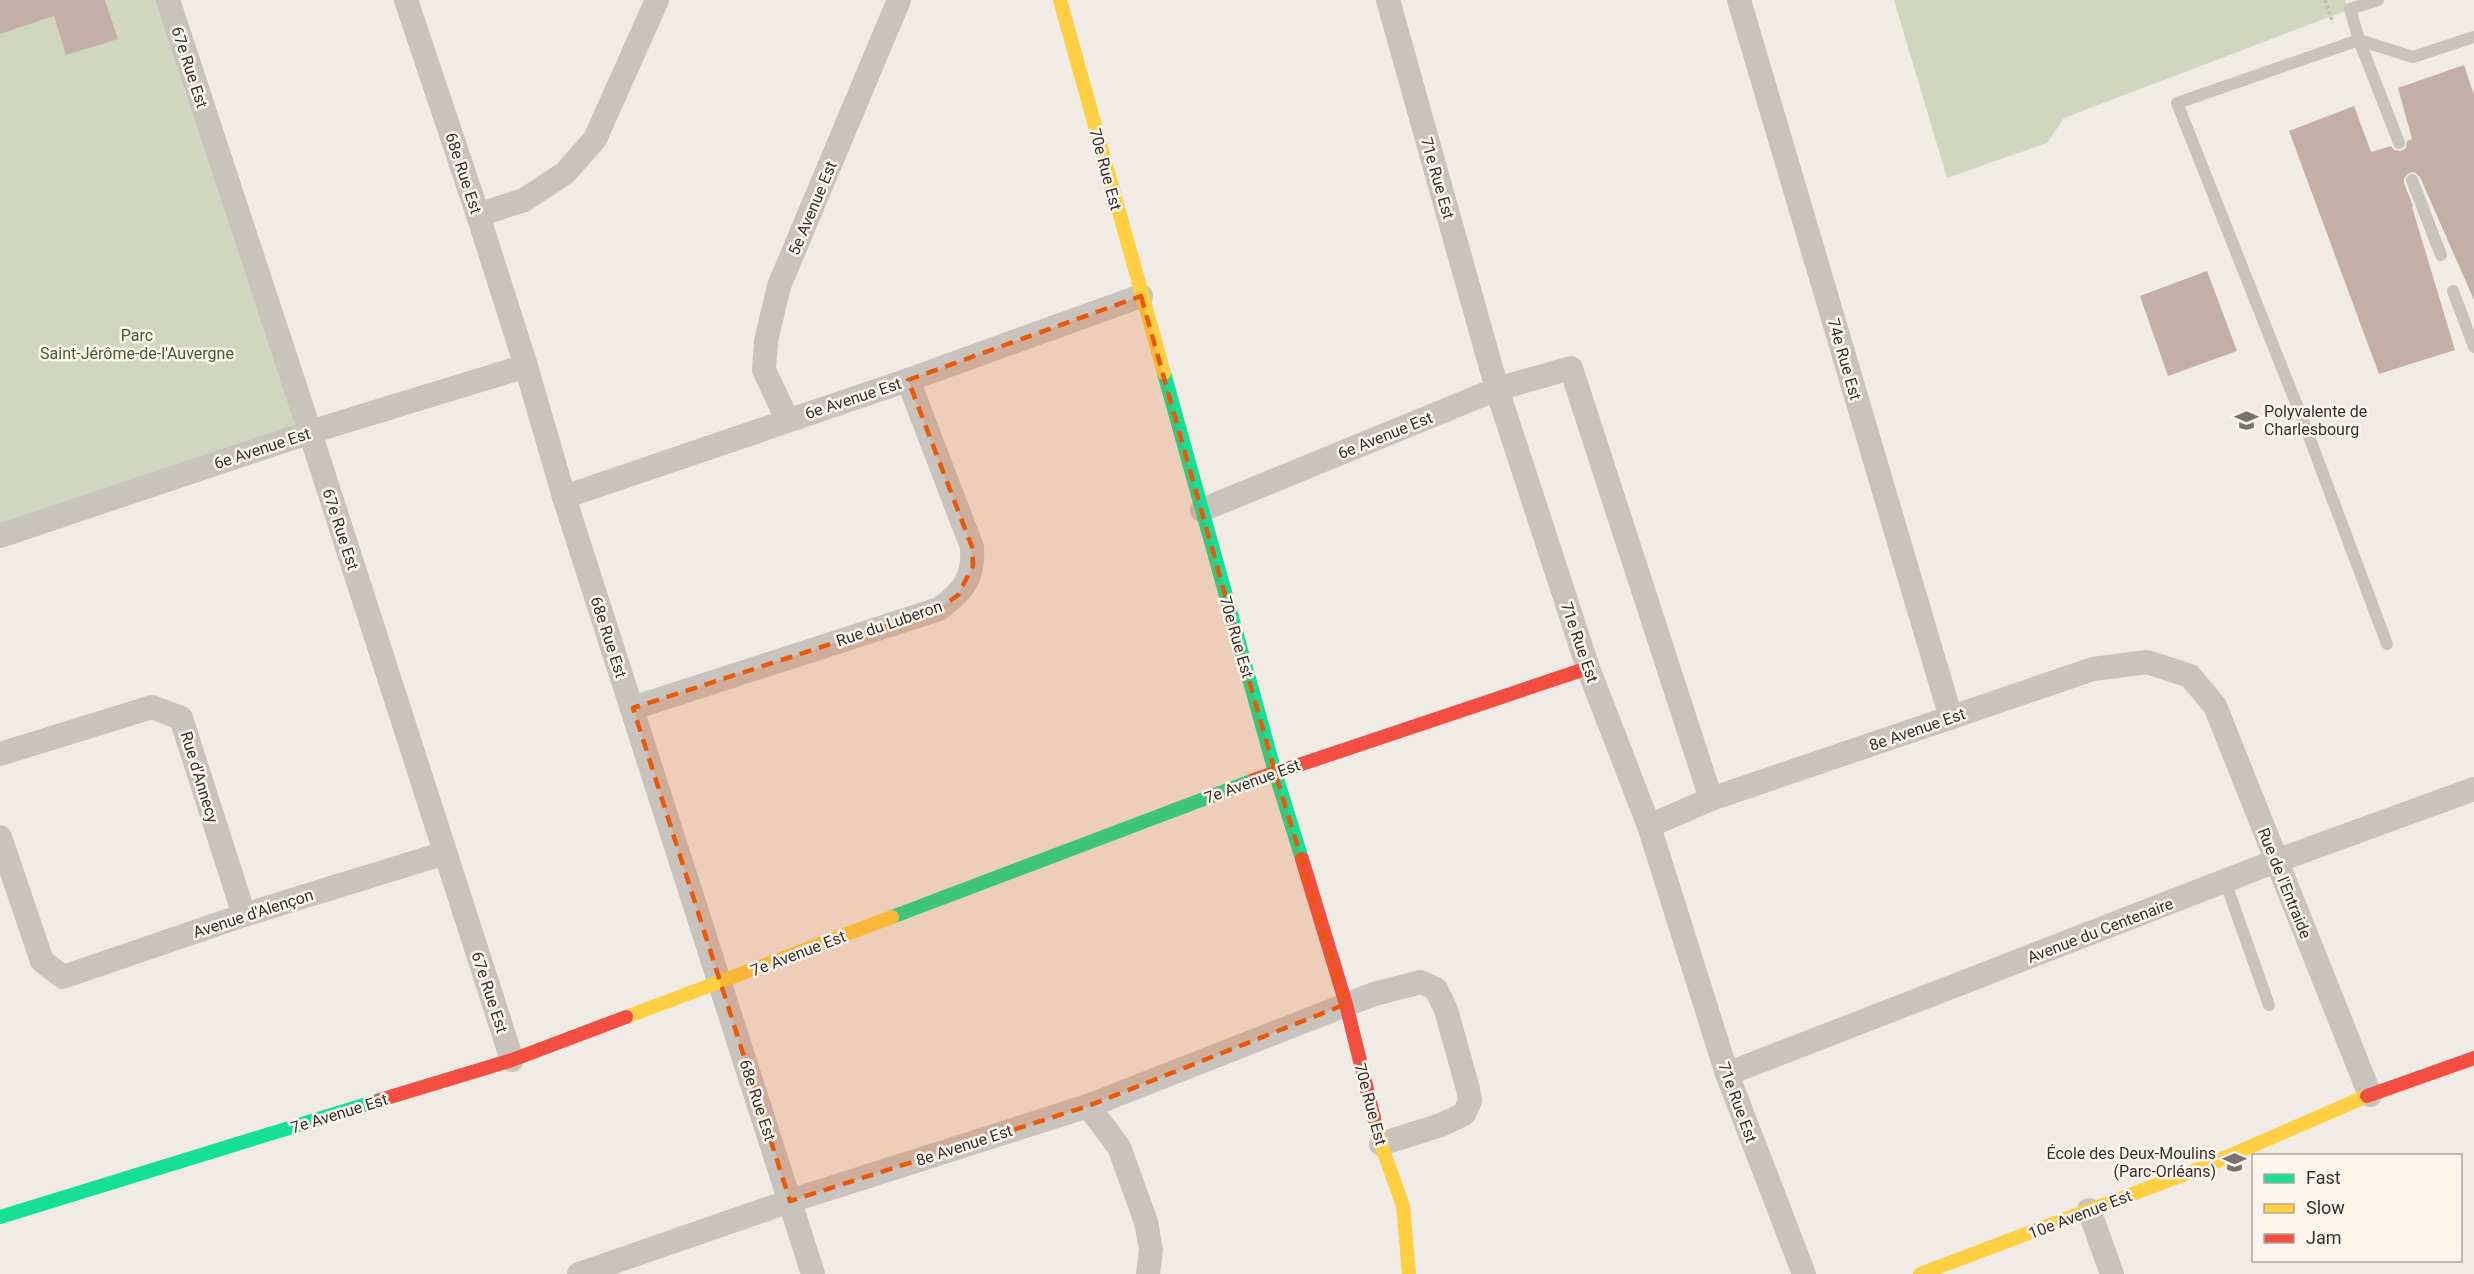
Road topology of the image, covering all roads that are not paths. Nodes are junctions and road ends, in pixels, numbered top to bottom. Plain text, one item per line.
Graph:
1 (168, 0) edge
2 (406, 0) edge
3 (657, 0) edge
4 (899, 0) edge
5 (1059, 0) edge
6 (1388, 0) edge
7 (1739, 0) edge
8 (2378, 0) edge
9 (2474, 37) edge
10 (2359, 40) junction
11 (2400, 143) dead end
12 (2412, 180) dead end
13 (478, 215) junction
14 (2441, 255) dead end
15 (2453, 291) dead end
16 (1141, 296) junction
17 (2474, 347) edge
18 (526, 366) junction
19 (908, 380) junction
20 (1497, 389) junction
21 (787, 419) junction
22 (310, 432) junction
23 (564, 497) junction
24 (1202, 510) junction
25 (0, 536) edge
26 (2386, 644) dead end
27 (1588, 668) junction
28 (2190, 676) joint
29 (633, 708) junction
30 (1951, 718) junction
31 (0, 754) edge
32 (1275, 772) junction
33 (2474, 789) edge
34 (1710, 799) junction
35 (1648, 826) junction
36 (0, 837) edge
37 (445, 853) junction
38 (2277, 861) junction
39 (2224, 881) junction
40 (244, 915) junction
41 (720, 982) junction
42 (1346, 1004) junction
43 (2269, 1005) dead end
44 (2474, 1058) edge
45 (512, 1060) junction
46 (1727, 1074) junction
47 (2370, 1095) junction
48 (1088, 1106) junction
49 (1381, 1144) junction
50 (790, 1201) junction
51 (2089, 1210) junction
52 (0, 1217) edge
53 (579, 1274) edge
54 (813, 1274) edge
55 (1148, 1274) edge
56 (1409, 1274) edge
57 (1804, 1274) edge
58 (1920, 1274) edge
59 (2112, 1274) edge

1 - 22 street, 67e Rue Est
2 - 13 street, 68e Rue Est
3 - 13 street
4 - 21 street, 5e Avenue Est
5 - 16 street, 70e Rue Est
6 - 20 street, 71e Rue Est
7 - 30 street, 74e Rue Est
8 - 10 lane
9 - 10 lane
10 - 11 lane
10 - 26 lane
12 - 14 lane
13 - 18 street, 68e Rue Est
15 - 17 lane
16 - 19 street, 6e Avenue Est
16 - 24 street, 70e Rue Est
18 - 22 street, 6e Avenue Est
18 - 23 street, 68e Rue Est
19 - 21 street, 6e Avenue Est
19 - 29 street, Rue du Luberon
20 - 24 street, 6e Avenue Est
20 - 27 street, 71e Rue Est
20 - 34 street, 6e Avenue Est
21 - 23 street, 6e Avenue Est
22 - 25 street, 6e Avenue Est
22 - 37 street, 67e Rue Est
23 - 29 street, 68e Rue Est
24 - 32 street, 70e Rue Est
27 - 32 street, 7e Avenue Est
27 - 35 street, 71e Rue Est
28 - 30 street, 8e Avenue Est
28 - 38 street, Rue de l'Entraide
29 - 41 street, 68e Rue Est
30 - 34 street, 8e Avenue Est
31 - 40 street, Rue d'Annecy
32 - 41 street, 7e Avenue Est
32 - 42 street, 70e Rue Est
33 - 38 street, Avenue du Centenaire
34 - 35 street, 8e Avenue Est
35 - 46 street, 71e Rue Est
36 - 40 street, Avenue d'Alençon
37 - 40 street, Avenue d'Alençon
37 - 45 street, 67e Rue Est
38 - 39 street, Avenue du Centenaire
38 - 47 street, Rue de l'Entraide
39 - 43 lane
39 - 46 street, Avenue du Centenaire
41 - 45 street, 7e Avenue Est
41 - 50 street, 68e Rue Est
42 - 48 street, 8e Avenue Est
42 - 49 street, 70e Rue Est
42 - 49 street, 8e Avenue Est
44 - 47 street, 10e Avenue Est
45 - 52 street, 7e Avenue Est
46 - 57 street, 71e Rue Est
47 - 51 street, 10e Avenue Est
48 - 50 street, 8e Avenue Est
48 - 55 street
49 - 56 street, 70e Rue Est
50 - 53 street, 8e Avenue Est
50 - 54 street, 68e Rue Est
51 - 58 street, 10e Avenue Est
51 - 59 street

